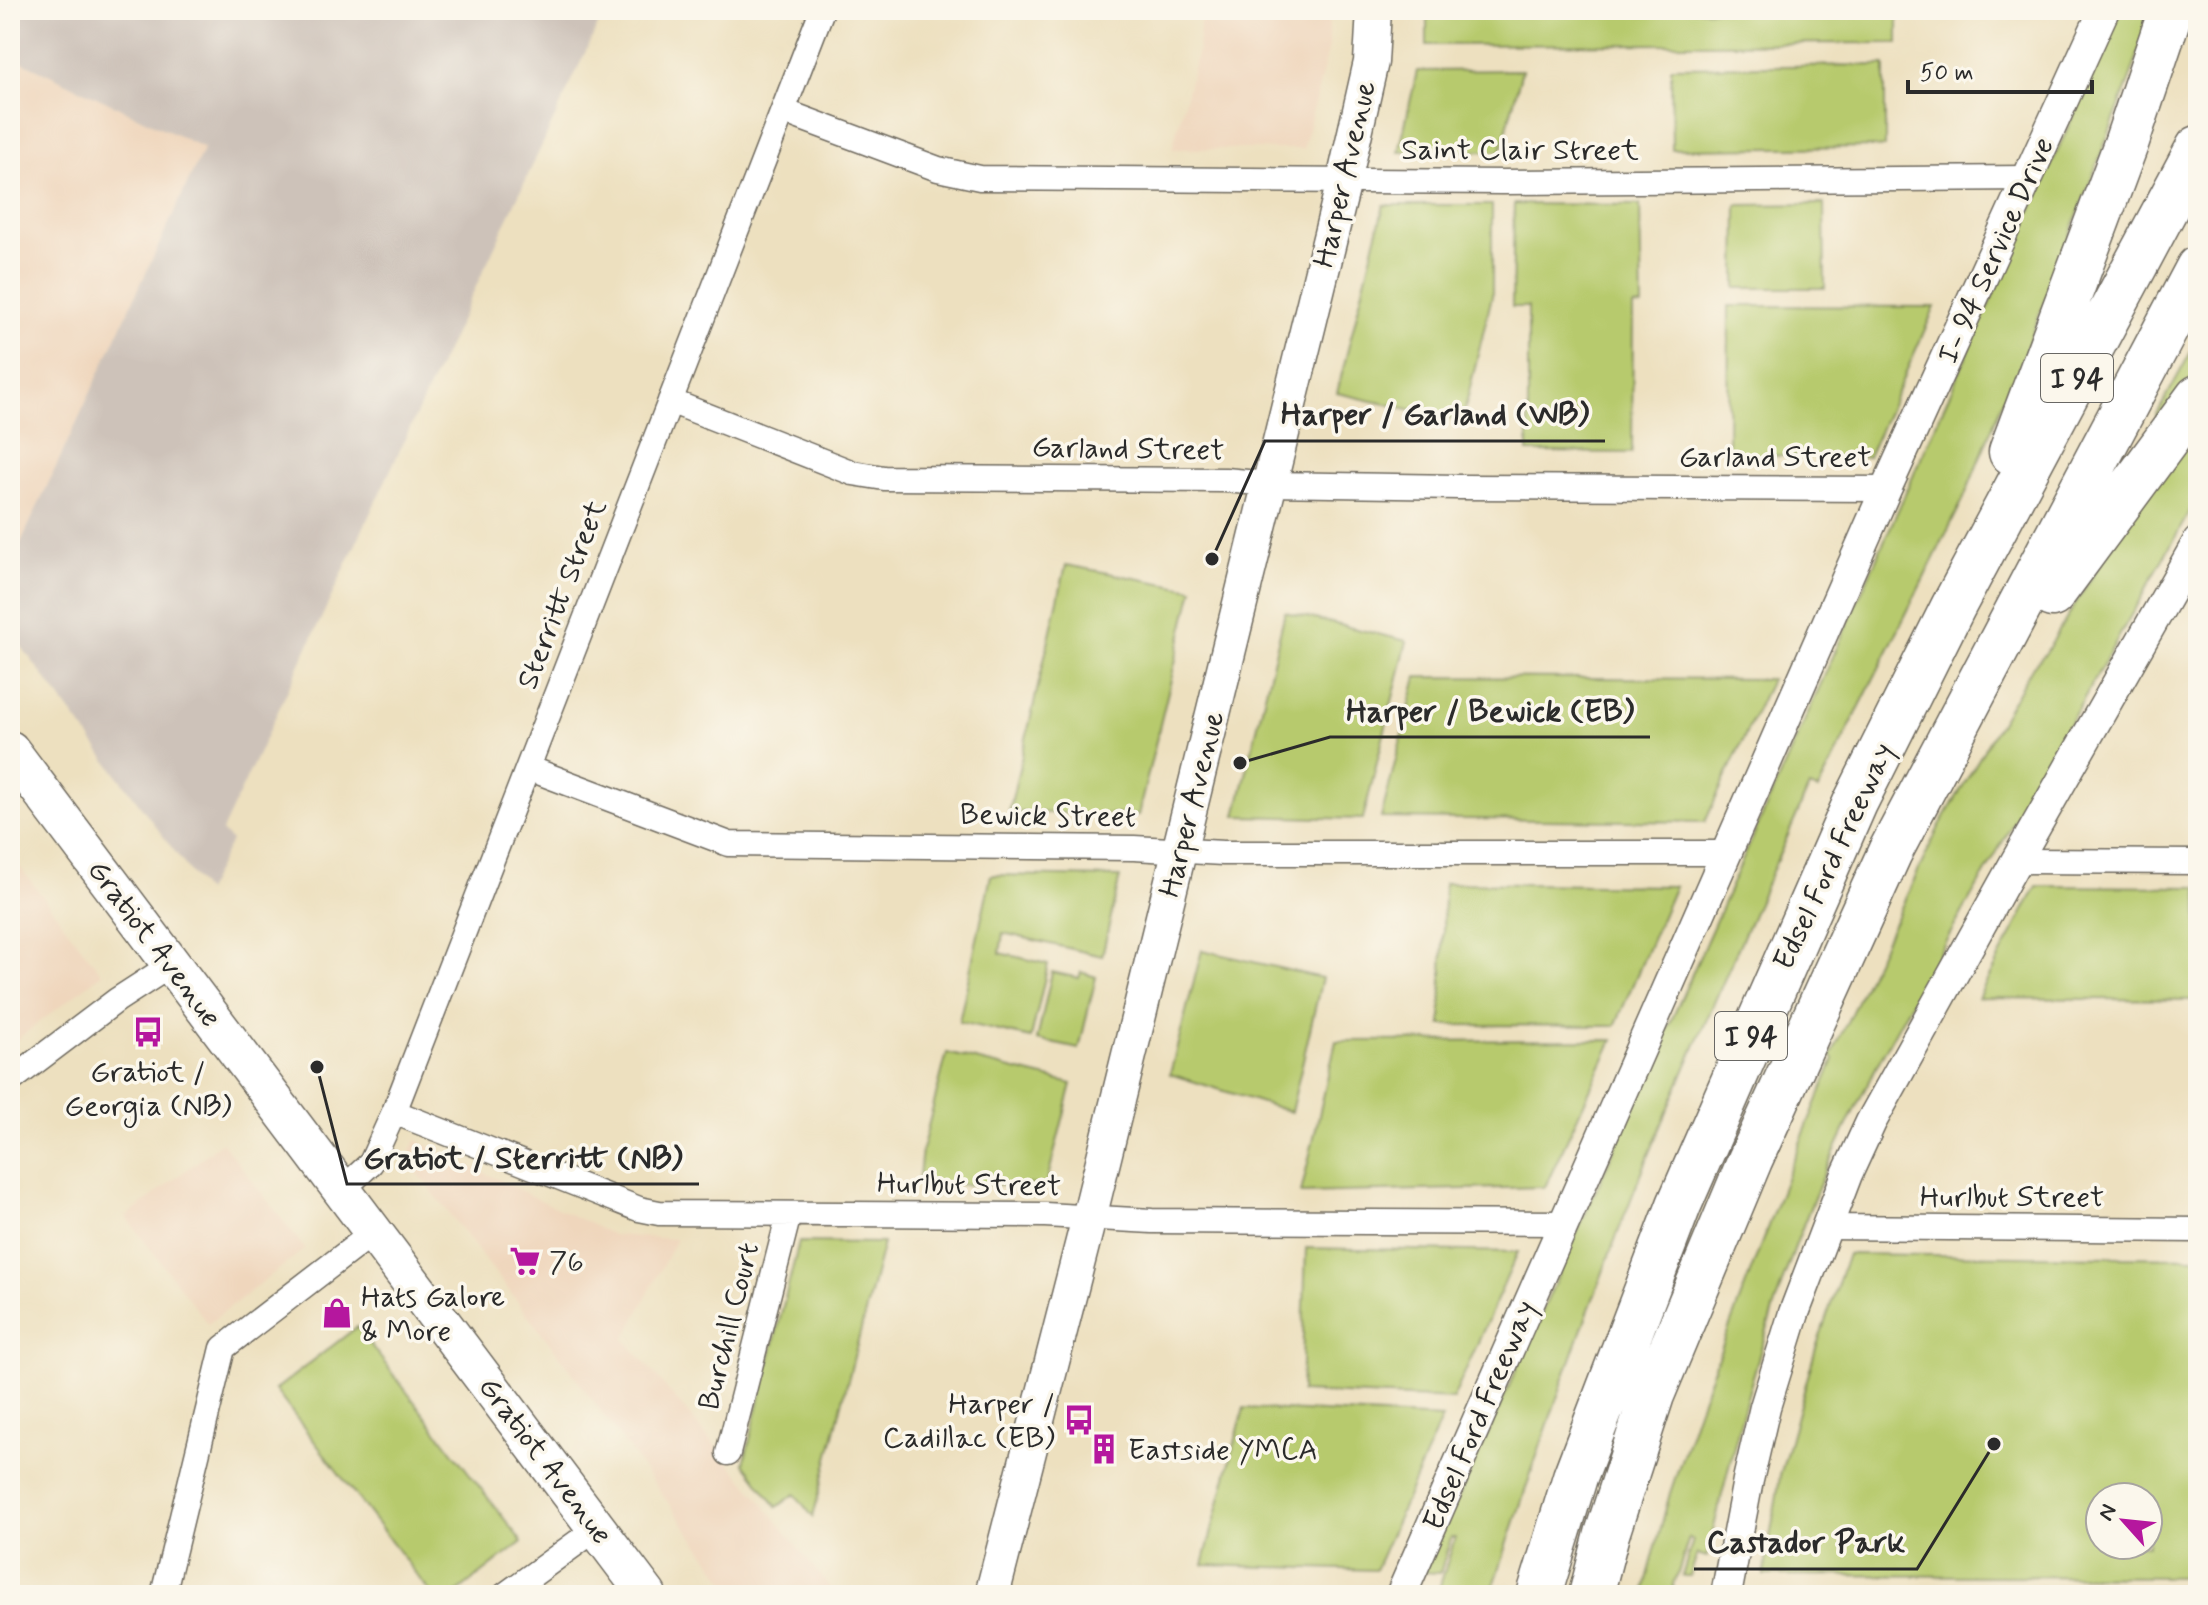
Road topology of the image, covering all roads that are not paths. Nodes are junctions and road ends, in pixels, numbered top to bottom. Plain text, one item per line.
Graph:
1 (822, 10) edge
2 (1374, 10) edge
3 (2104, 10) edge
4 (2171, 10) edge
5 (783, 111) junction
6 (2198, 148) edge
7 (2029, 178) junction
8 (1344, 181) junction
9 (2198, 268) edge
10 (2198, 397) edge
11 (670, 401) junction
12 (1269, 484) junction
13 (1886, 489) junction
14 (2198, 542) edge
15 (1953, 607) junction
16 (1967, 709) junction
17 (10, 750) edge
18 (528, 768) junction
19 (1179, 851) junction
20 (1725, 853) junction
21 (2016, 861) junction
22 (2198, 862) edge
23 (171, 965) junction
24 (10, 1081) edge
25 (394, 1112) junction
26 (342, 1190) junction
27 (789, 1214) junction
28 (1089, 1218) junction
29 (1562, 1223) junction
30 (1825, 1227) junction
31 (2198, 1230) edge
32 (374, 1232) junction
33 (728, 1453) dead end
34 (597, 1528) junction
35 (1607, 1534) junction
36 (163, 1595) edge
37 (505, 1595) edge
38 (647, 1595) edge
39 (992, 1595) edge
40 (1401, 1595) edge
41 (1539, 1595) edge
42 (1591, 1595) edge
43 (1603, 1595) edge
44 (1726, 1595) edge

1 - 5 street, Sterritt Street
2 - 8 main road, Harper Avenue
3 - 7 street, I- 94 Service Drive
4 - 15 highway
5 - 8 street, Saint Clair Street
5 - 11 street, Sterritt Street
6 - 15 highway, Edsel Ford Freeway / I 94
7 - 8 street, Saint Clair Street
7 - 13 street, I- 94 Service Drive
8 - 12 main road, Harper Avenue
9 - 16 highway, Edsel Ford Freeway / I 94
10 - 16 highway
11 - 12 street, Garland Street
11 - 18 street, Sterritt Street
12 - 13 street, Garland Street
12 - 19 main road, Harper Avenue
13 - 20 street, Edsel Ford Freeway
14 - 21 street
15 - 41 highway, Edsel Ford Freeway / I 94
16 - 35 highway, Edsel Ford Freeway / I 94
17 - 23 main road, Gratiot Avenue
18 - 19 street, Bewick Street
18 - 25 street, Sterritt Street
19 - 20 street, Bewick Street
19 - 28 main road, Harper Avenue
20 - 29 street, Edsel Ford Freeway
21 - 22 street
21 - 30 street
23 - 24 street
23 - 26 main road, Gratiot Avenue
25 - 26 street, Sterritt Street
25 - 27 street, Hurlbut Street
26 - 32 main road, Gratiot Avenue
27 - 28 street, Hurlbut Street
27 - 33 street, Burchill Court
28 - 29 street, Hurlbut Street
28 - 39 main road, Harper Avenue
29 - 40 street, Edsel Ford Freeway
30 - 31 street, Hurlbut Street
30 - 44 street
32 - 34 main road, Gratiot Avenue
32 - 36 street
34 - 37 street
34 - 38 main road, Gratiot Avenue
35 - 42 highway, Edsel Ford Freeway / I 94
35 - 43 highway

